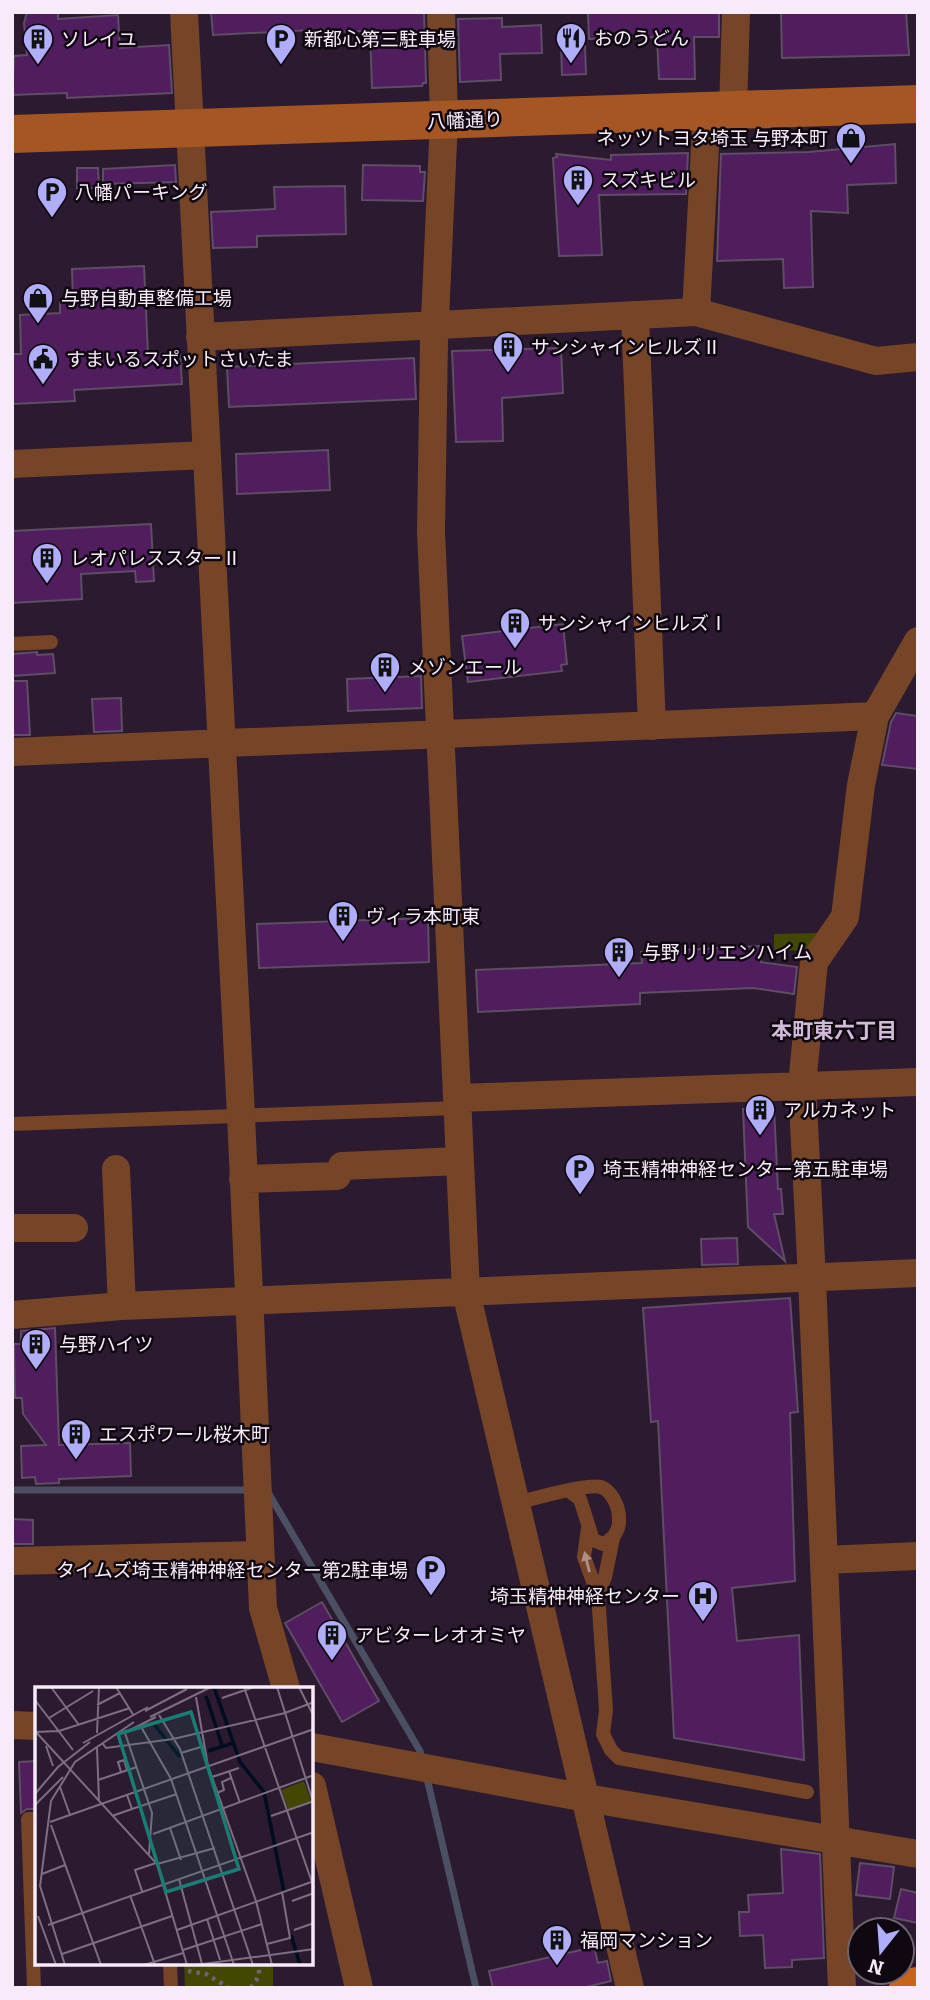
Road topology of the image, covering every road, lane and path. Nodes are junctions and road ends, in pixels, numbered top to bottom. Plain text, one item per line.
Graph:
1 (184, 12) edge
2 (441, 12) edge
3 (736, 12) edge
4 (918, 104) edge
5 (720, 111) junction
6 (444, 120) junction
7 (189, 128) junction
8 (12, 134) edge
9 (696, 312) junction
10 (635, 315) junction
11 (435, 327) junction
12 (200, 337) junction
13 (918, 357) edge
14 (206, 455) junction
15 (12, 464) edge
16 (918, 640) edge
17 (51, 642) dead end
18 (12, 644) edge
19 (875, 716) junction
20 (652, 726) junction
21 (441, 736) junction
22 (220, 745) junction
23 (12, 752) edge
24 (918, 1082) edge
25 (802, 1085) junction
26 (457, 1103) junction
27 (241, 1115) junction
28 (12, 1124) edge
29 (460, 1161) junction
30 (116, 1169) dead end
31 (243, 1180) junction
32 (74, 1227) dead end
33 (12, 1228) edge
34 (918, 1273) edge
35 (812, 1279) junction
36 (466, 1292) junction
37 (249, 1302) junction
38 (122, 1306) junction
39 (12, 1315) edge
40 (569, 1491) junction
41 (516, 1503) junction
42 (588, 1528) junction
43 (613, 1538) junction
44 (260, 1555) junction
45 (918, 1556) edge
46 (824, 1560) junction
47 (12, 1561) edge
48 (598, 1595) junction
49 (285, 1687) edge
50 (12, 1725) edge
51 (35, 1726) edge
52 (313, 1747) edge
53 (313, 1790) edge
54 (807, 1792) dead end
55 (586, 1798) junction
56 (35, 1819) edge
57 (835, 1840) junction
58 (918, 1854) edge
59 (259, 1965) edge
60 (170, 1976) edge
61 (918, 1986) edge
62 (34, 1988) edge
63 (229, 1988) edge
64 (251, 1988) edge
65 (359, 1988) edge
66 (630, 1988) edge
67 (842, 1988) edge
68 (908, 1988) edge

1 - 7 street
2 - 6 street
3 - 5 street
4 - 5 main road, 八幡通り
5 - 6 main road, 八幡通り
5 - 9 street
6 - 7 main road, 八幡通り
6 - 11 street
7 - 8 main road, 八幡通り
7 - 12 street
9 - 10 street
9 - 13 street
10 - 11 street
10 - 20 street
11 - 12 street
11 - 21 street
12 - 14 street
14 - 15 street
14 - 22 street
16 - 19 street
17 - 18 lane
19 - 20 street
19 - 25 street
20 - 21 street
21 - 22 street
21 - 26 street
22 - 23 street
22 - 27 street
24 - 25 street
25 - 26 street
25 - 35 street
26 - 27 lane
26 - 29 street
27 - 28 lane
27 - 31 street
29 - 31 street
29 - 36 street
30 - 38 street
31 - 37 street
32 - 33 street
34 - 35 street
35 - 36 street
35 - 46 street
36 - 37 street
36 - 41 street
37 - 38 street
37 - 44 street
38 - 39 street
40 - 41 lane
40 - 42 lane
40 - 43 lane
41 - 55 street
42 - 43 lane
48 -> 42 lane
43 - 48 lane
44 - 47 street
44 - 49 street
45 - 46 street
46 - 57 street
48 - 54 lane
50 - 51 street
52 - 55 street
53 - 65 street
55 - 57 street
55 - 66 street
56 - 62 lane
57 - 58 street
57 - 67 street
59 - 64 path
60 - 63 path
61 - 68 main road

